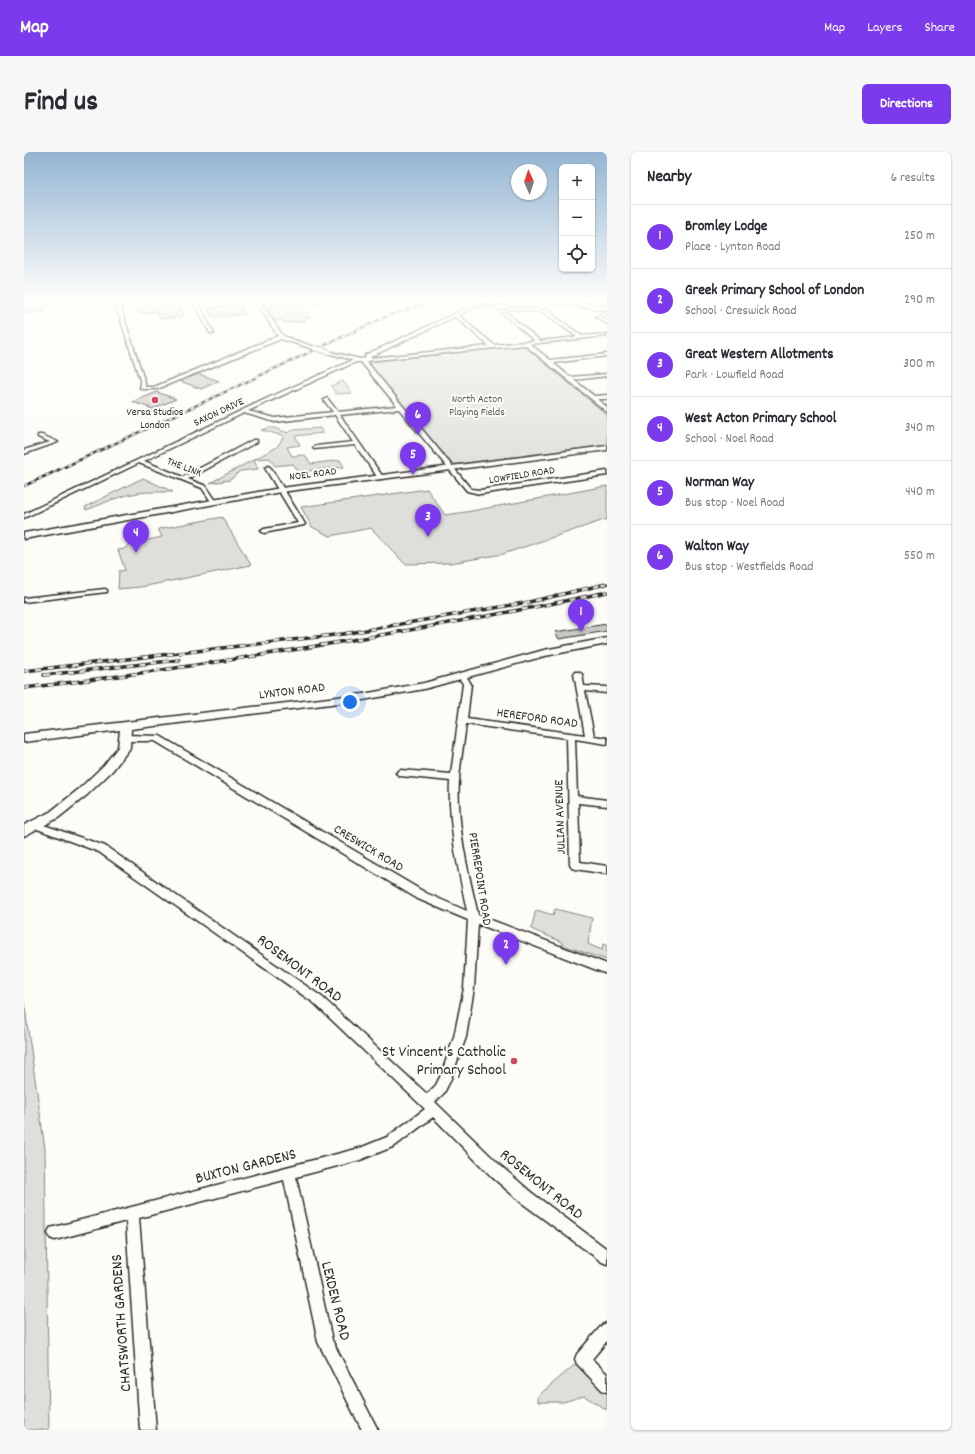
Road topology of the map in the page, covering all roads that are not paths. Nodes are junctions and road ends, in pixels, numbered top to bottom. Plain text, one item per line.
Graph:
1 (135, 359) edge
2 (228, 359) edge
3 (364, 359) junction
4 (368, 359) edge
5 (544, 359) edge
6 (576, 359) edge
7 (548, 362) junction
8 (607, 375) edge
9 (569, 379) junction
10 (607, 397) edge
11 (593, 398) junction
12 (327, 400) dead end
13 (400, 407) junction
14 (607, 410) edge
15 (245, 412) junction
16 (337, 414) junction
17 (40, 436) dead end
18 (255, 441) dead end
19 (357, 443) junction
20 (316, 448) dead end
21 (607, 448) edge
22 (24, 452) edge
23 (139, 462) junction
24 (268, 468) dead end
25 (450, 468) junction
26 (607, 473) edge
27 (380, 477) junction
28 (183, 479) junction
29 (281, 490) junction
30 (214, 502) junction
31 (24, 516) edge
32 (264, 531) dead end
33 (24, 536) edge
34 (105, 591) dead end
35 (24, 600) edge
36 (607, 641) edge
37 (578, 674) dead end
38 (462, 676) junction
39 (580, 688) junction
40 (607, 690) edge
41 (463, 721) junction
42 (126, 726) junction
43 (571, 737) junction
44 (24, 738) edge
45 (125, 738) junction
46 (590, 739) junction
47 (607, 741) edge
48 (400, 773) dead end
49 (455, 778) junction
50 (573, 799) junction
51 (607, 803) edge
52 (30, 828) edge
53 (607, 870) edge
54 (473, 918) junction
55 (607, 969) edge
56 (431, 1105) junction
57 (289, 1174) junction
58 (132, 1214) junction
59 (55, 1233) dead end
60 (607, 1257) edge
61 (607, 1330) edge
62 (607, 1385) edge
63 (148, 1430) edge
64 (370, 1430) edge

1 - 2 street
3 - 4 street
3 - 13 street, LOWFIELD ROAD
3 - 15 street, SAXON DRIVE
5 - 7 street
6 - 7 street
7 - 9 street
8 - 9 street
9 - 11 street
10 - 11 street
11 - 14 street
12 - 16 street
13 - 16 street
13 - 25 street, LOWFIELD ROAD
15 - 16 street
15 - 23 street, SAXON DRIVE
16 - 19 street
17 - 22 street
18 - 28 street
19 - 20 street
19 - 27 street
21 - 25 street, NOEL ROAD
23 - 28 street, THE LINK
23 - 31 street, SAXON DRIVE
24 - 29 street
25 - 26 street, LOWFIELD ROAD
25 - 27 street, NOEL ROAD
27 - 29 street, NOEL ROAD
28 - 30 street, THE LINK
29 - 30 street, NOEL ROAD
29 - 32 street
30 - 33 street, NOEL ROAD
34 - 35 street
36 - 38 street, LYNTON ROAD
37 - 39 street
38 - 41 street, PIERREPOINT ROAD
38 - 42 street, LYNTON ROAD
39 - 40 street
39 - 46 street
41 - 43 street, HEREFORD ROAD
41 - 49 street, PIERREPOINT ROAD
42 - 44 street, LYNTON ROAD
42 - 45 street
43 - 46 street, HEREFORD ROAD
43 - 50 street, JULIAN AVENUE
45 - 52 street
45 - 54 street, CRESWICK ROAD
46 - 47 street, HEREFORD ROAD
48 - 49 street
49 - 54 street, PIERREPOINT ROAD
50 - 51 street
50 - 53 street, JULIAN AVENUE
52 - 56 street, ROSEMONT ROAD
54 - 55 street, CRESWICK ROAD
54 - 56 street, PIERREPOINT ROAD
56 - 57 street, BUXTON GARDENS
56 - 60 street, ROSEMONT ROAD
57 - 58 street, BUXTON GARDENS
57 - 64 street, LEXDEN ROAD
58 - 59 street, BUXTON GARDENS
58 - 63 street, CHATSWORTH GARDENS
61 - 62 street

